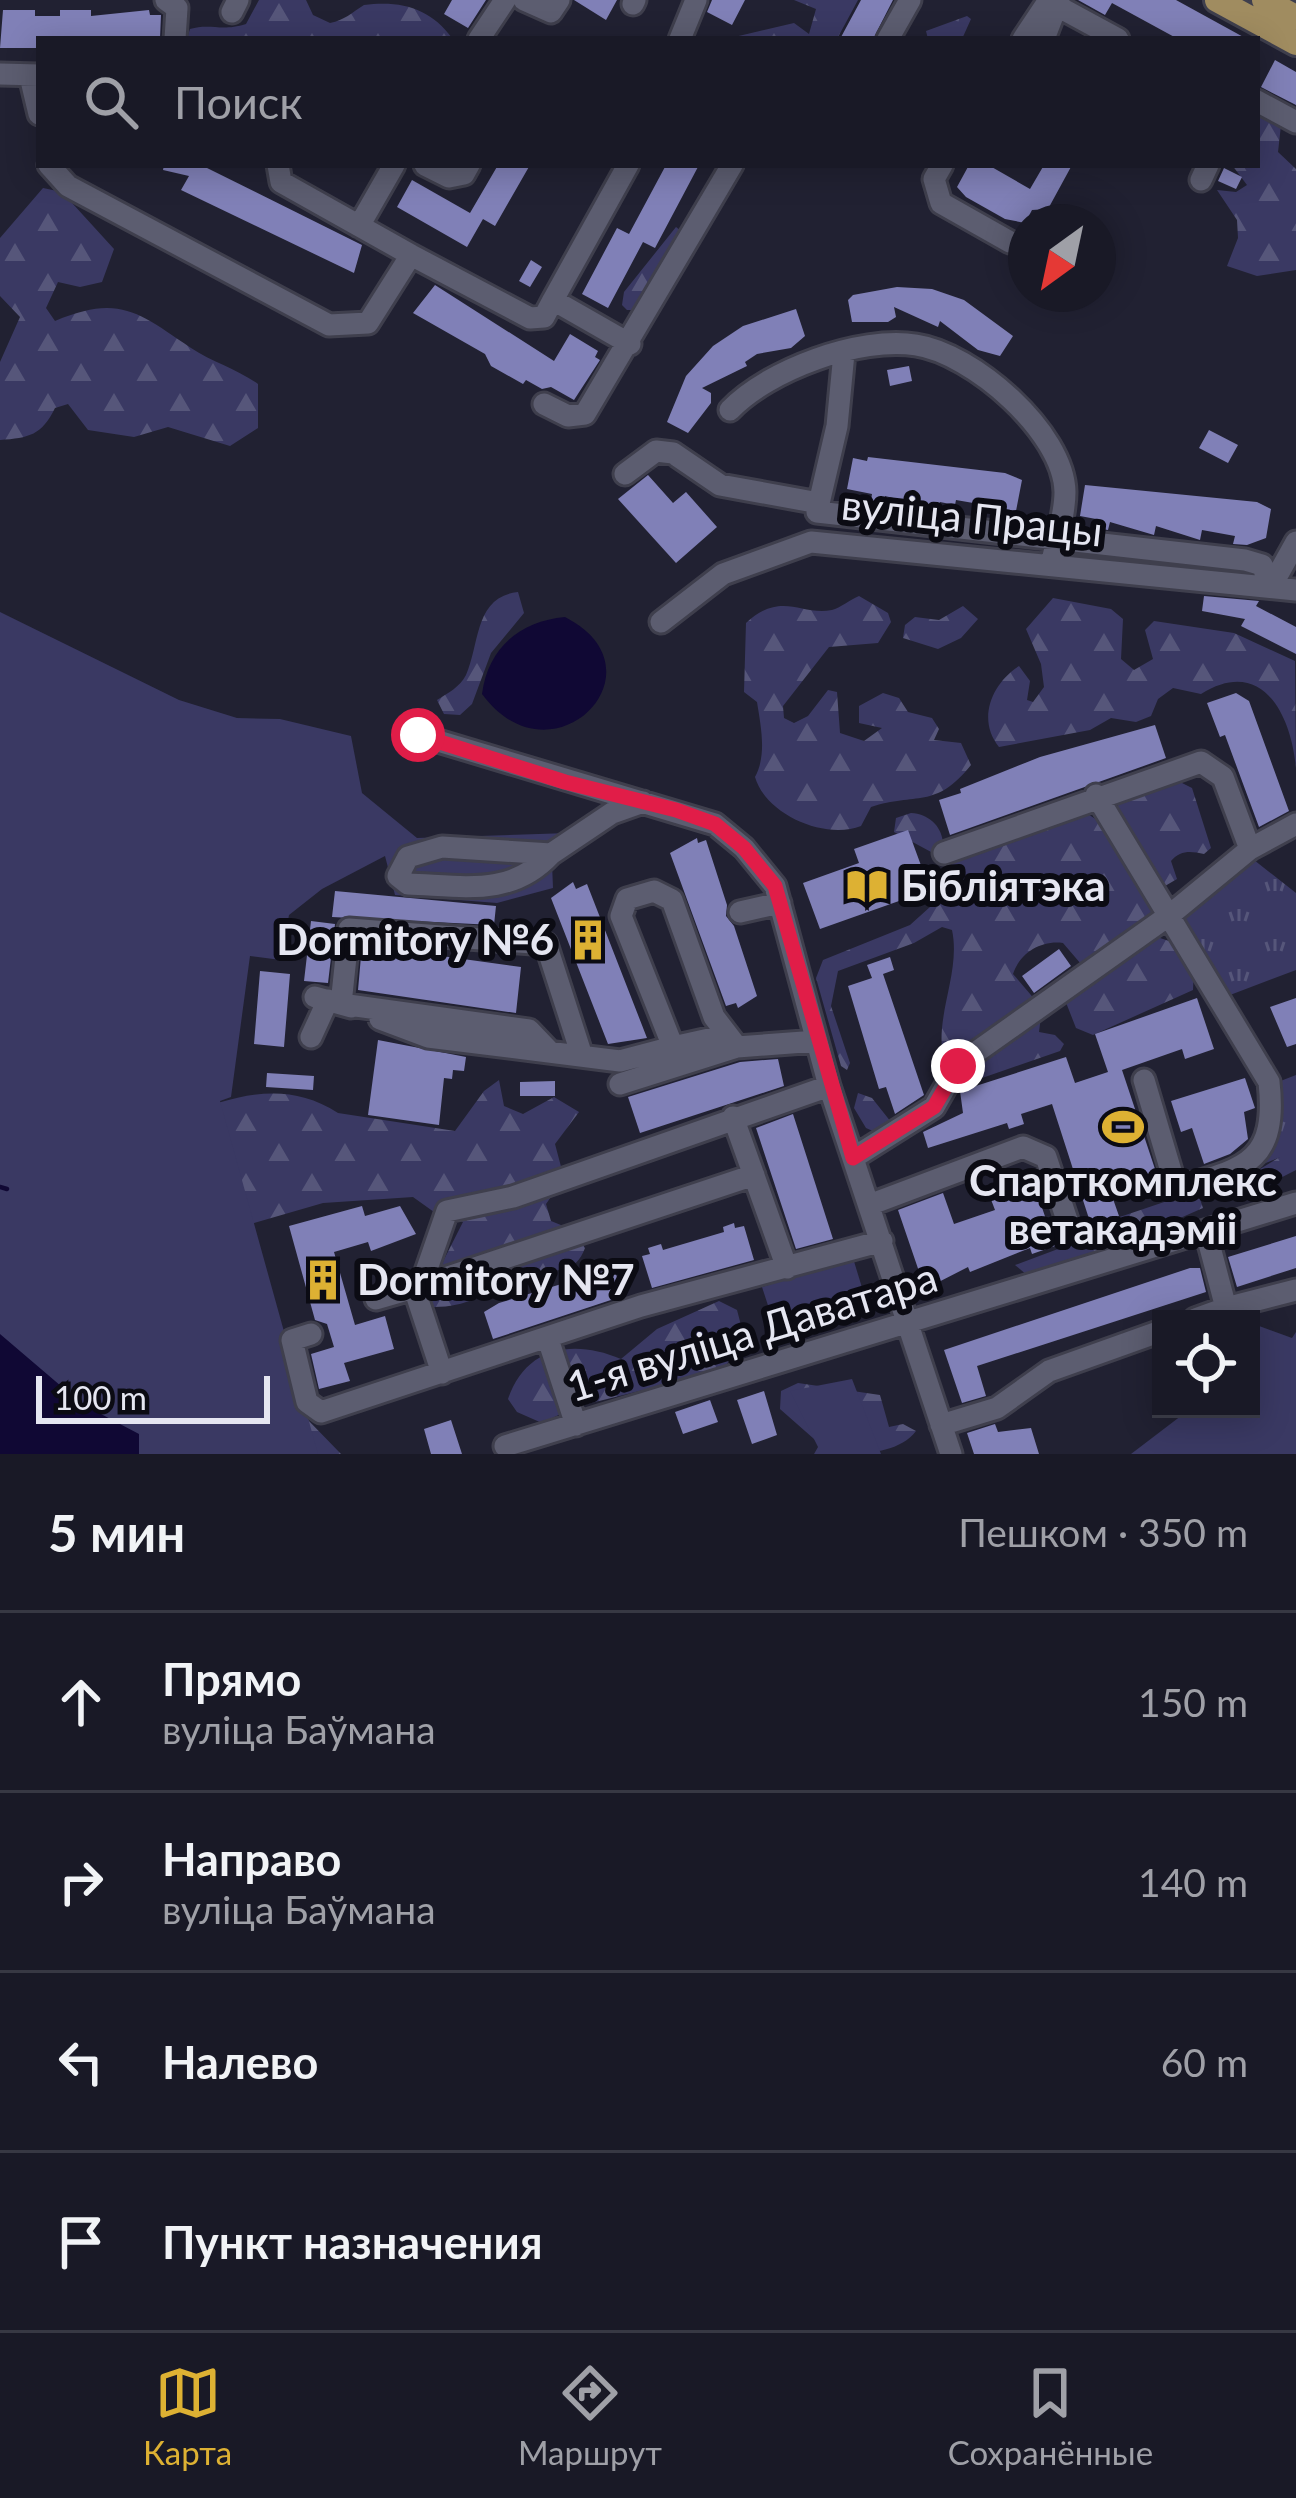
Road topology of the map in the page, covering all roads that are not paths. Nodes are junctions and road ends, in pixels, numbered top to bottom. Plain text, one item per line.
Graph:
1 (166, 0) edge
2 (505, 0) edge
3 (524, 0) edge
4 (559, 0) edge
5 (697, 0) edge
6 (910, 0) edge
7 (1217, 0) edge
8 (1056, 2) edge
9 (175, 36) edge
10 (481, 36) edge
11 (681, 36) edge
12 (890, 36) edge
13 (1026, 36) edge
14 (1045, 36) edge
15 (1113, 36) edge
16 (1296, 43) edge
17 (0, 74) edge
18 (34, 75) edge
19 (1260, 102) edge
20 (1296, 122) edge
21 (53, 168) edge
22 (278, 168) edge
23 (392, 168) edge
24 (431, 168) edge
25 (468, 168) edge
26 (626, 168) edge
27 (730, 168) edge
28 (940, 168) edge
29 (359, 226) junction
30 (1008, 241) edge
31 (411, 255) junction
32 (553, 300) junction
33 (629, 344) junction
34 (844, 353) junction
35 (544, 404) dead end
36 (730, 410) dead end
37 (625, 474) dead end
38 (818, 507) junction
39 (812, 542) junction
40 (1296, 542) edge
41 (1053, 553) junction
42 (1271, 587) junction
43 (1296, 590) edge
44 (661, 622) dead end
45 (418, 735) dead end
46 (1096, 795) junction
47 (644, 802) junction
48 (1296, 824) edge
49 (1250, 848) junction
50 (944, 853) dead end
51 (551, 854) junction
52 (780, 903) junction
53 (740, 912) dead end
54 (1171, 914) junction
55 (328, 1000) junction
56 (311, 1037) dead end
57 (817, 1040) junction
58 (732, 1041) junction
59 (673, 1047) junction
60 (582, 1056) junction
61 (1144, 1080) dead end
62 (620, 1084) dead end
63 (829, 1086) junction
64 (733, 1117) junction
65 (853, 1158) junction
66 (754, 1175) junction
67 (1296, 1203) edge
68 (869, 1204) junction
69 (1068, 1223) dead end
70 (1206, 1232) junction
71 (881, 1241) junction
72 (787, 1268) junction
73 (418, 1287) junction
74 (1296, 1290) edge
75 (376, 1299) dead end
76 (912, 1324) junction
77 (311, 1334) dead end
78 (1152, 1334) edge
79 (548, 1339) junction
80 (442, 1373) junction
81 (576, 1425) junction
82 (941, 1425) junction
83 (505, 1446) dead end
84 (951, 1454) edge

1 - 9 street
2 - 10 street
3 - 4 street
5 - 11 street
6 - 12 street
7 - 16 main road
8 - 13 street
8 - 14 street
8 - 15 street
17 - 18 street
19 - 20 street
21 - 31 street
22 - 29 street
23 - 29 street
24 - 25 street
26 - 32 street
27 - 33 street
28 - 30 street
29 - 31 street
31 - 32 street
32 - 33 street
33 - 35 street
34 - 36 street
34 - 38 street
34 - 41 street
37 - 38 street
38 - 39 street
38 - 41 street
39 - 41 street, вуліца Працы
39 - 44 street, вуліца Працы
40 - 42 street
41 - 42 street, вуліца Працы
42 - 43 street, вуліца Працы
45 - 47 street
46 - 49 street
46 - 50 street
46 - 54 street
47 - 51 street
47 - 52 street
48 - 49 street
49 - 54 street
51 - 51 street
52 - 53 street
52 - 57 street
54 - 61 street
54 - 65 street
55 - 56 street
55 - 60 street
55 - 60 street
57 - 58 street
57 - 63 street
58 - 59 street
58 - 59 street
58 - 62 street
59 - 60 street
63 - 64 street
63 - 65 street
64 - 66 street
64 - 73 street
65 - 68 street
66 - 72 street
66 - 73 street
67 - 70 street, 1-я вуліца Даватара
68 - 69 street
68 - 71 street
70 - 74 street
70 - 76 street, 1-я вуліца Даватара
71 - 72 street
71 - 76 street
72 - 79 street
73 - 75 street
73 - 80 street
76 - 81 street, 1-я вуліца Даватара
76 - 82 street
77 - 80 street
78 - 82 street
79 - 80 street
79 - 81 street
81 - 83 street, 1-я вуліца Даватара
82 - 84 street

